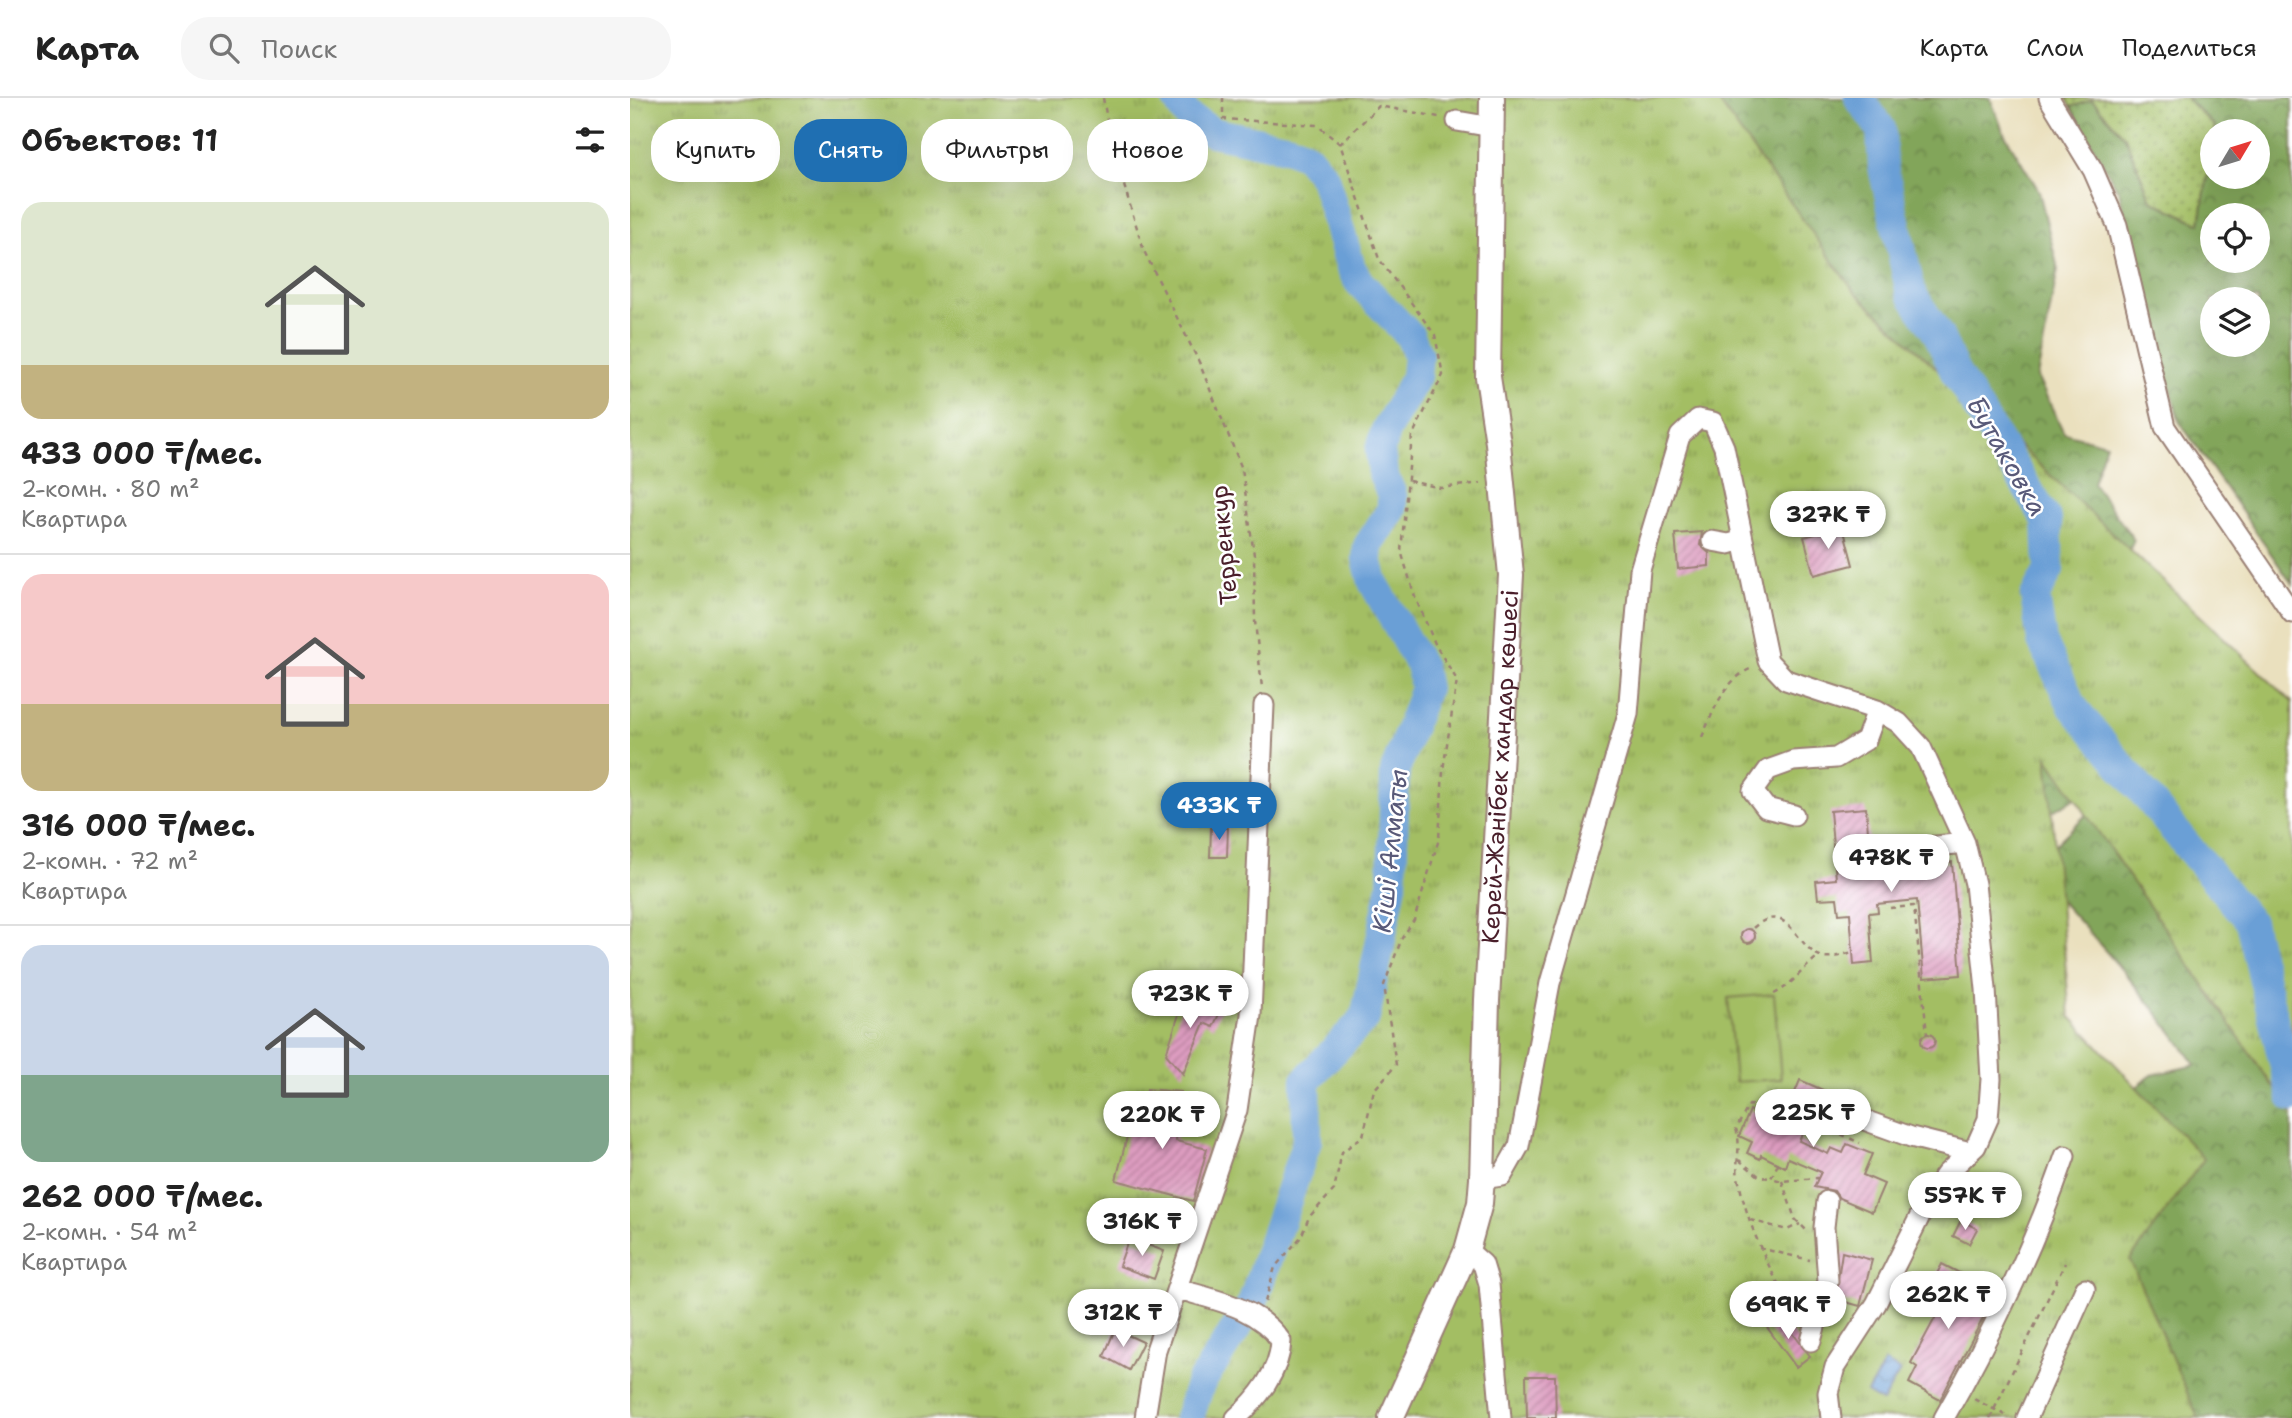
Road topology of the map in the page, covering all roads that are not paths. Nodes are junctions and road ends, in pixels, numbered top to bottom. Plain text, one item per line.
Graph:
1 (1492, 98) edge
2 (2049, 98) edge
3 (1457, 121) road end
4 (1492, 127) junction
5 (1742, 540) junction
6 (1712, 541) dead end
7 (2292, 613) edge
8 (1264, 705) road end
9 (1877, 710) junction
10 (1794, 815) dead end
11 (1965, 843) junction
12 (1898, 850) dead end
13 (1834, 1109) dead end
14 (1970, 1152) junction
15 (2065, 1156) dead end
16 (1482, 1179) junction
17 (1827, 1200) dead end
18 (1468, 1250) junction
19 (1178, 1289) junction
20 (2085, 1289) dead end
21 (1811, 1341) road end
22 (1257, 1411) edge
23 (1145, 1418) edge
24 (1236, 1418) edge
25 (1391, 1418) edge
26 (1501, 1418) edge
27 (1831, 1418) edge
28 (1944, 1418) edge
29 (2027, 1418) edge

1 - 4 main road, Керей-Жәнібек хандар көшесі
2 - 7 street
3 - 4 street
4 - 16 main road, Керей-Жәнібек хандар көшесі
5 - 6 street
5 - 9 street
5 - 16 street
8 - 19 street
9 - 10 street
9 - 11 street
11 - 12 street
11 - 14 street
13 - 14 street
14 - 27 street
15 - 28 street
16 - 18 main road, Керей-Жәнібек хандар көшесі
17 - 21 street
18 - 25 main road, Керей-Жәнібек хандар көшесі
18 - 26 street
19 - 22 street
19 - 23 street
20 - 29 street
22 - 24 street

